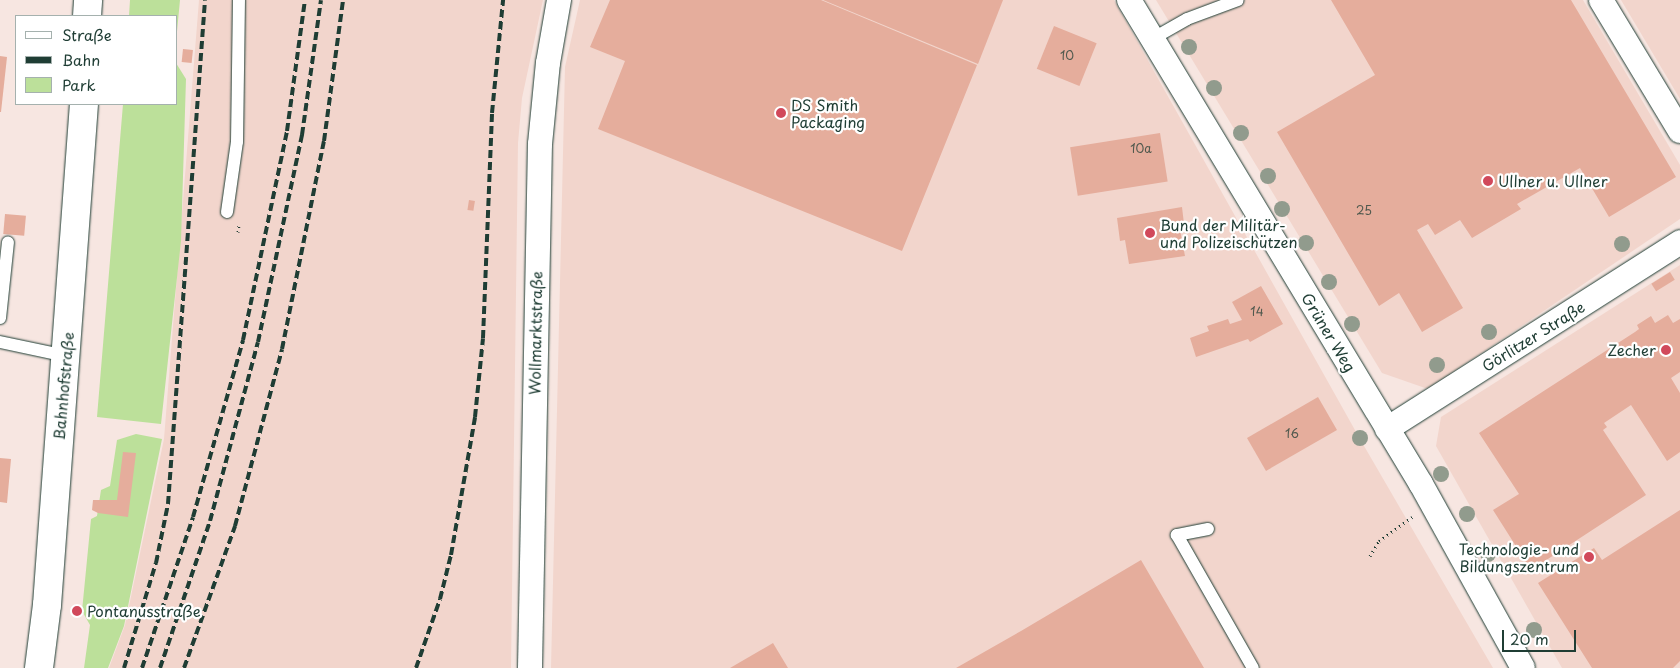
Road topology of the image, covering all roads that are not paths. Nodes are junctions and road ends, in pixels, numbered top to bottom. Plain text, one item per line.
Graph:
1 (88, 0) edge
2 (239, 0) edge
3 (559, 0) edge
4 (1128, 0) edge
5 (1238, 0) edge
6 (1601, 0) edge
7 (88, 15) edge
8 (1152, 39) junction
9 (84, 105) edge
10 (1680, 132) edge
11 (228, 212) dead end
12 (8, 242) dead end
13 (1680, 242) edge
14 (0, 318) edge
15 (0, 342) edge
16 (66, 356) junction
17 (1387, 429) junction
18 (1208, 529) dead end
19 (39, 668) edge
20 (530, 668) edge
21 (1253, 668) edge
22 (1523, 668) edge

1 - 7 main road
2 - 11 lane
3 - 20 street, Wollmarktstraße
4 - 8 street, Grüner Weg
5 - 8 lane
6 - 10 street
8 - 17 street, Grüner Weg
9 - 16 main road, Bahnhofstraße
12 - 14 lane
13 - 17 street, Görlitzer Straße
15 - 16 lane
16 - 19 main road, Bahnhofstraße
17 - 22 street, Grüner Weg
18 - 21 lane

